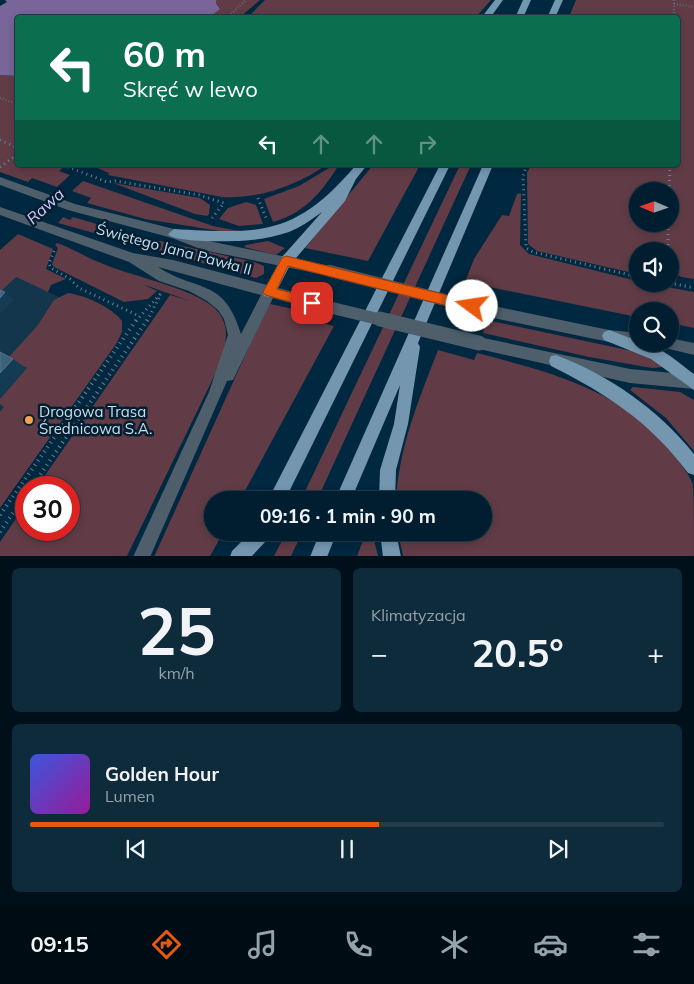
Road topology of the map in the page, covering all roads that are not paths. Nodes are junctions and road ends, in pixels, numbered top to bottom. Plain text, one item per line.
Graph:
1 (499, 0) edge
2 (527, 0) edge
3 (559, 0) edge
4 (486, 15) edge
5 (520, 15) edge
6 (552, 15) edge
7 (360, 167) edge
8 (444, 167) edge
9 (487, 167) edge
10 (352, 177) junction
11 (0, 181) edge
12 (2, 212) edge
13 (174, 234) junction
14 (133, 258) junction
15 (286, 261) junction
16 (269, 292) junction
17 (415, 332) junction
18 (609, 336) junction
19 (629, 338) edge
20 (679, 346) edge
21 (694, 349) edge
22 (556, 361) junction
23 (694, 382) edge
24 (216, 394) junction
25 (694, 467) edge
26 (281, 491) edge
27 (347, 491) edge
28 (387, 491) edge
29 (252, 541) edge
30 (256, 541) edge
31 (325, 541) edge
32 (390, 541) edge
33 (141, 556) edge
34 (238, 556) edge
35 (248, 556) edge
36 (318, 556) edge
37 (392, 556) edge

1 - 4 main road
2 - 5 main road
3 - 6 main road
7 - 10 main road
8 - 26 main road
9 - 17 main road
10 - 13 main road
10 - 15 main road
11 - 13 street, Świętego Jana Pawła II
12 - 14 street, Świętego Jana Pawła II
13 - 15 street, Świętego Jana Pawła II
14 - 16 street, Świętego Jana Pawła II
14 - 24 street
15 - 16 main road
15 - 18 street, Świętego Jana Pawła II, bridge
16 - 22 street, Świętego Jana Pawła II, bridge
16 - 24 street
17 - 27 main road
17 - 28 main road
18 - 19 street, Świętego Jana Pawła II
18 - 23 main road
20 - 21 street
22 - 23 street, Świętego Jana Pawła II
22 - 25 main road
24 - 33 street
29 - 34 main road
30 - 35 main road
31 - 36 main road
32 - 37 main road

